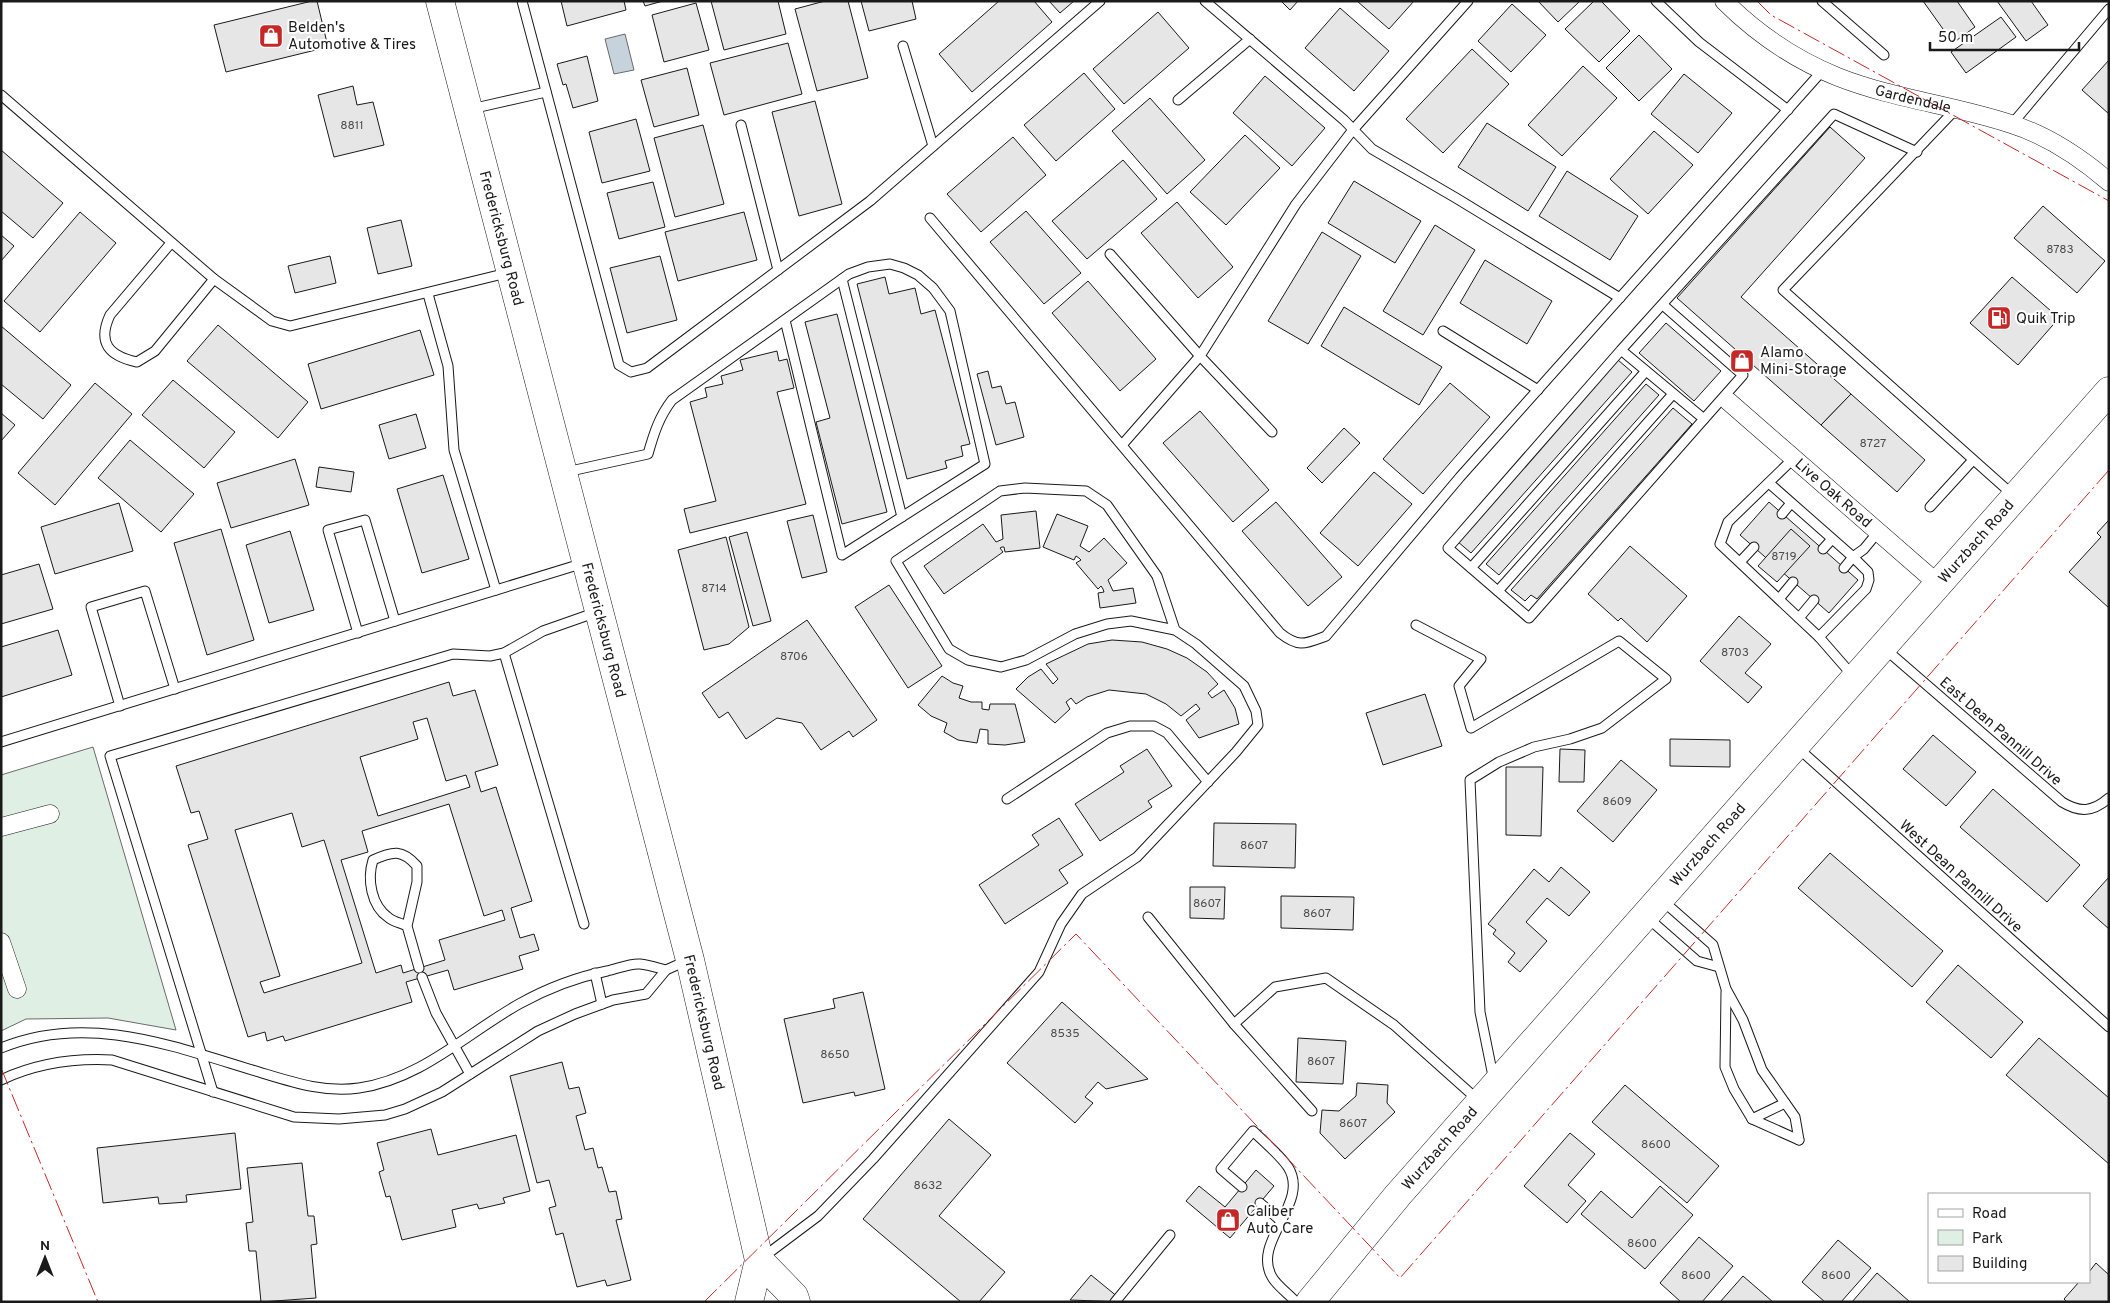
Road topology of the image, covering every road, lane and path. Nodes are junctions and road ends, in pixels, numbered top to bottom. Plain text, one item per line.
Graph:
1 (440, 1) edge
2 (522, 1) edge
3 (1100, 1) edge
4 (1205, 1) edge
5 (1468, 1) edge
6 (1656, 1) edge
7 (1822, 1) edge
8 (1732, 4) edge
9 (2109, 9) edge
10 (1250, 40) junction
11 (903, 46) dead end
12 (1884, 55) dead end
13 (1824, 70) junction
14 (546, 92) junction
15 (1, 95) edge
16 (1178, 100) dead end
17 (468, 110) junction
18 (1788, 110) junction
19 (1955, 110) junction
20 (2012, 124) junction
21 (741, 125) dead end
22 (1352, 131) junction
23 (933, 146) junction
24 (1916, 152) junction
25 (2109, 182) edge
26 (930, 218) dead end
27 (171, 243) junction
28 (1110, 254) dead end
29 (778, 270) junction
30 (511, 272) junction
31 (214, 279) junction
32 (842, 279) junction
33 (428, 294) junction
34 (1620, 298) junction
35 (1663, 305) junction
36 (785, 320) junction
37 (1444, 331) dead end
38 (1622, 350) junction
39 (1200, 356) junction
40 (1646, 371) junction
41 (1538, 390) junction
42 (2109, 392) edge
43 (1673, 394) junction
44 (1726, 399) junction
45 (1704, 419) junction
46 (1272, 432) dead end
47 (1122, 444) junction
48 (1794, 458) junction
49 (1973, 460) junction
50 (563, 472) junction
51 (1769, 483) junction
52 (2015, 497) junction
53 (1791, 503) junction
54 (1930, 507) dead end
55 (1782, 514) dead end
56 (902, 516) junction
57 (1878, 532) junction
58 (1832, 539) junction
59 (1754, 547) dead end
60 (1823, 549) dead end
61 (1853, 557) junction
62 (587, 562) junction
63 (1740, 562) junction
64 (1471, 568) junction
65 (1844, 568) dead end
66 (1793, 582) dead end
67 (1938, 584) junction
68 (496, 590) junction
69 (1498, 591) junction
70 (1779, 599) junction
71 (1814, 600) dead end
72 (599, 611) junction
73 (1799, 618) junction
74 (395, 621) junction
75 (1416, 625) dead end
76 (1175, 630) junction
77 (358, 632) junction
78 (1819, 637) junction
79 (1883, 647) junction
80 (504, 653) junction
81 (1855, 678) junction
82 (175, 689) junction
83 (120, 706) junction
84 (1, 742) edge
85 (1796, 746) junction
86 (1208, 782) junction
87 (2109, 798) edge
88 (1006, 799) dead end
89 (50, 814) dead end
90 (1, 827) edge
91 (1653, 908) junction
92 (1148, 917) dead end
93 (584, 924) dead end
94 (408, 926) junction
95 (1, 942) edge
96 (678, 965) junction
97 (1719, 967) junction
98 (595, 973) junction
99 (17, 989) dead end
100 (1726, 989) junction
101 (602, 1004) junction
102 (1234, 1024) junction
103 (2109, 1027) edge
104 (455, 1046) junction
105 (1, 1048) edge
106 (201, 1054) junction
107 (470, 1074) junction
108 (1, 1080) edge
109 (213, 1092) junction
110 (1488, 1094) junction
111 (1785, 1103) junction
112 (1312, 1111) dead end
113 (1752, 1119) junction
114 (1242, 1187) dead end
115 (1260, 1203) dead end
116 (1281, 1221) junction
117 (1170, 1235) dead end
118 (760, 1260) junction
119 (749, 1302) edge
120 (796, 1302) edge
121 (1115, 1302) edge
122 (1296, 1302) edge
123 (1310, 1302) edge

1 - 17 main road, Fredericksburg Road
2 - 14 lane
3 - 23 lane
4 - 10 lane
5 - 22 lane
6 - 18 lane
7 - 12 lane
8 - 13 street, Gardendale
9 - 20 lane
10 - 16 lane
10 - 22 lane
11 - 23 lane
13 - 18 lane
13 - 19 street, Gardendale
14 - 17 lane
14 - 29 lane
15 - 27 lane
17 - 30 main road, Fredericksburg Road
18 - 34 lane
19 - 20 street, Gardendale
19 - 24 lane
20 - 25 street, Gardendale
21 - 29 lane
22 - 34 lane
22 - 39 lane
23 - 29 lane
24 - 35 lane
24 - 49 lane
26 - 47 lane
27 - 31 lane
27 - 31 lane
28 - 39 lane
30 - 33 lane
30 - 50 main road, Fredericksburg Road
31 - 33 lane
32 - 36 lane
32 - 56 lane
32 - 56 lane
33 - 68 lane
34 - 41 lane
35 - 38 lane
35 - 44 lane
36 - 50 lane
36 - 56 lane
37 - 41 lane
38 - 40 lane
38 - 64 lane
39 - 46 lane
39 - 47 lane
40 - 43 lane
40 - 64 lane
41 - 47 lane
42 - 52 main road, Wurzbach Road
43 - 45 lane
43 - 69 lane
44 - 45 lane
44 - 48 street, Live Oak Road
45 - 69 lane
48 - 51 lane
48 - 57 street, Live Oak Road
49 - 52 lane
49 - 54 lane
50 - 62 main road, Fredericksburg Road
51 - 53 lane
51 - 63 lane
52 - 67 main road, Wurzbach Road
53 - 55 lane
53 - 58 lane
57 - 61 lane
57 - 67 street, Live Oak Road
58 - 60 lane
58 - 61 lane
59 - 63 lane
61 - 65 lane
61 - 78 lane
62 - 68 lane
62 - 72 main road, Fredericksburg Road
63 - 70 lane
64 - 69 lane
66 - 70 lane
67 - 79 main road, Wurzbach Road
68 - 74 lane
70 - 73 lane
71 - 73 lane
72 - 80 lane
72 - 96 main road, Fredericksburg Road
73 - 78 lane
74 - 77 lane
74 - 77 lane
75 - 110 lane
76 - 76 lane
76 - 86 lane
77 - 82 lane
78 - 81 lane
79 - 81 main road, Wurzbach Road
79 - 87 lane, East Dean Pannill Drive
80 - 93 lane
80 - 106 lane
81 - 85 main road, Wurzbach Road
82 - 83 lane
82 - 83 lane
83 - 84 lane
85 - 91 main road, Wurzbach Road
85 - 103 lane, West Dean Pannill Drive
86 - 88 lane
86 - 118 lane
89 - 90 street
91 - 97 lane
91 - 97 lane
91 - 110 main road, Wurzbach Road
92 - 102 lane
94 - 94 lane
94 - 104 lane
95 - 99 street
96 - 98 lane
96 - 101 lane
96 - 118 main road, Fredericksburg Road
97 - 100 lane
98 - 101 lane
98 - 104 lane
100 - 111 lane
100 - 113 lane
101 - 107 lane
102 - 110 lane
102 - 112 lane
104 - 106 lane
104 - 107 lane
105 - 106 lane
106 - 109 lane
107 - 109 lane
108 - 109 lane
110 - 123 main road, Wurzbach Road
111 - 113 lane
111 - 113 lane
114 - 116 lane
115 - 116 lane
116 - 122 lane
117 - 121 lane
118 - 119 main road, Fredericksburg Road
118 - 120 main road

